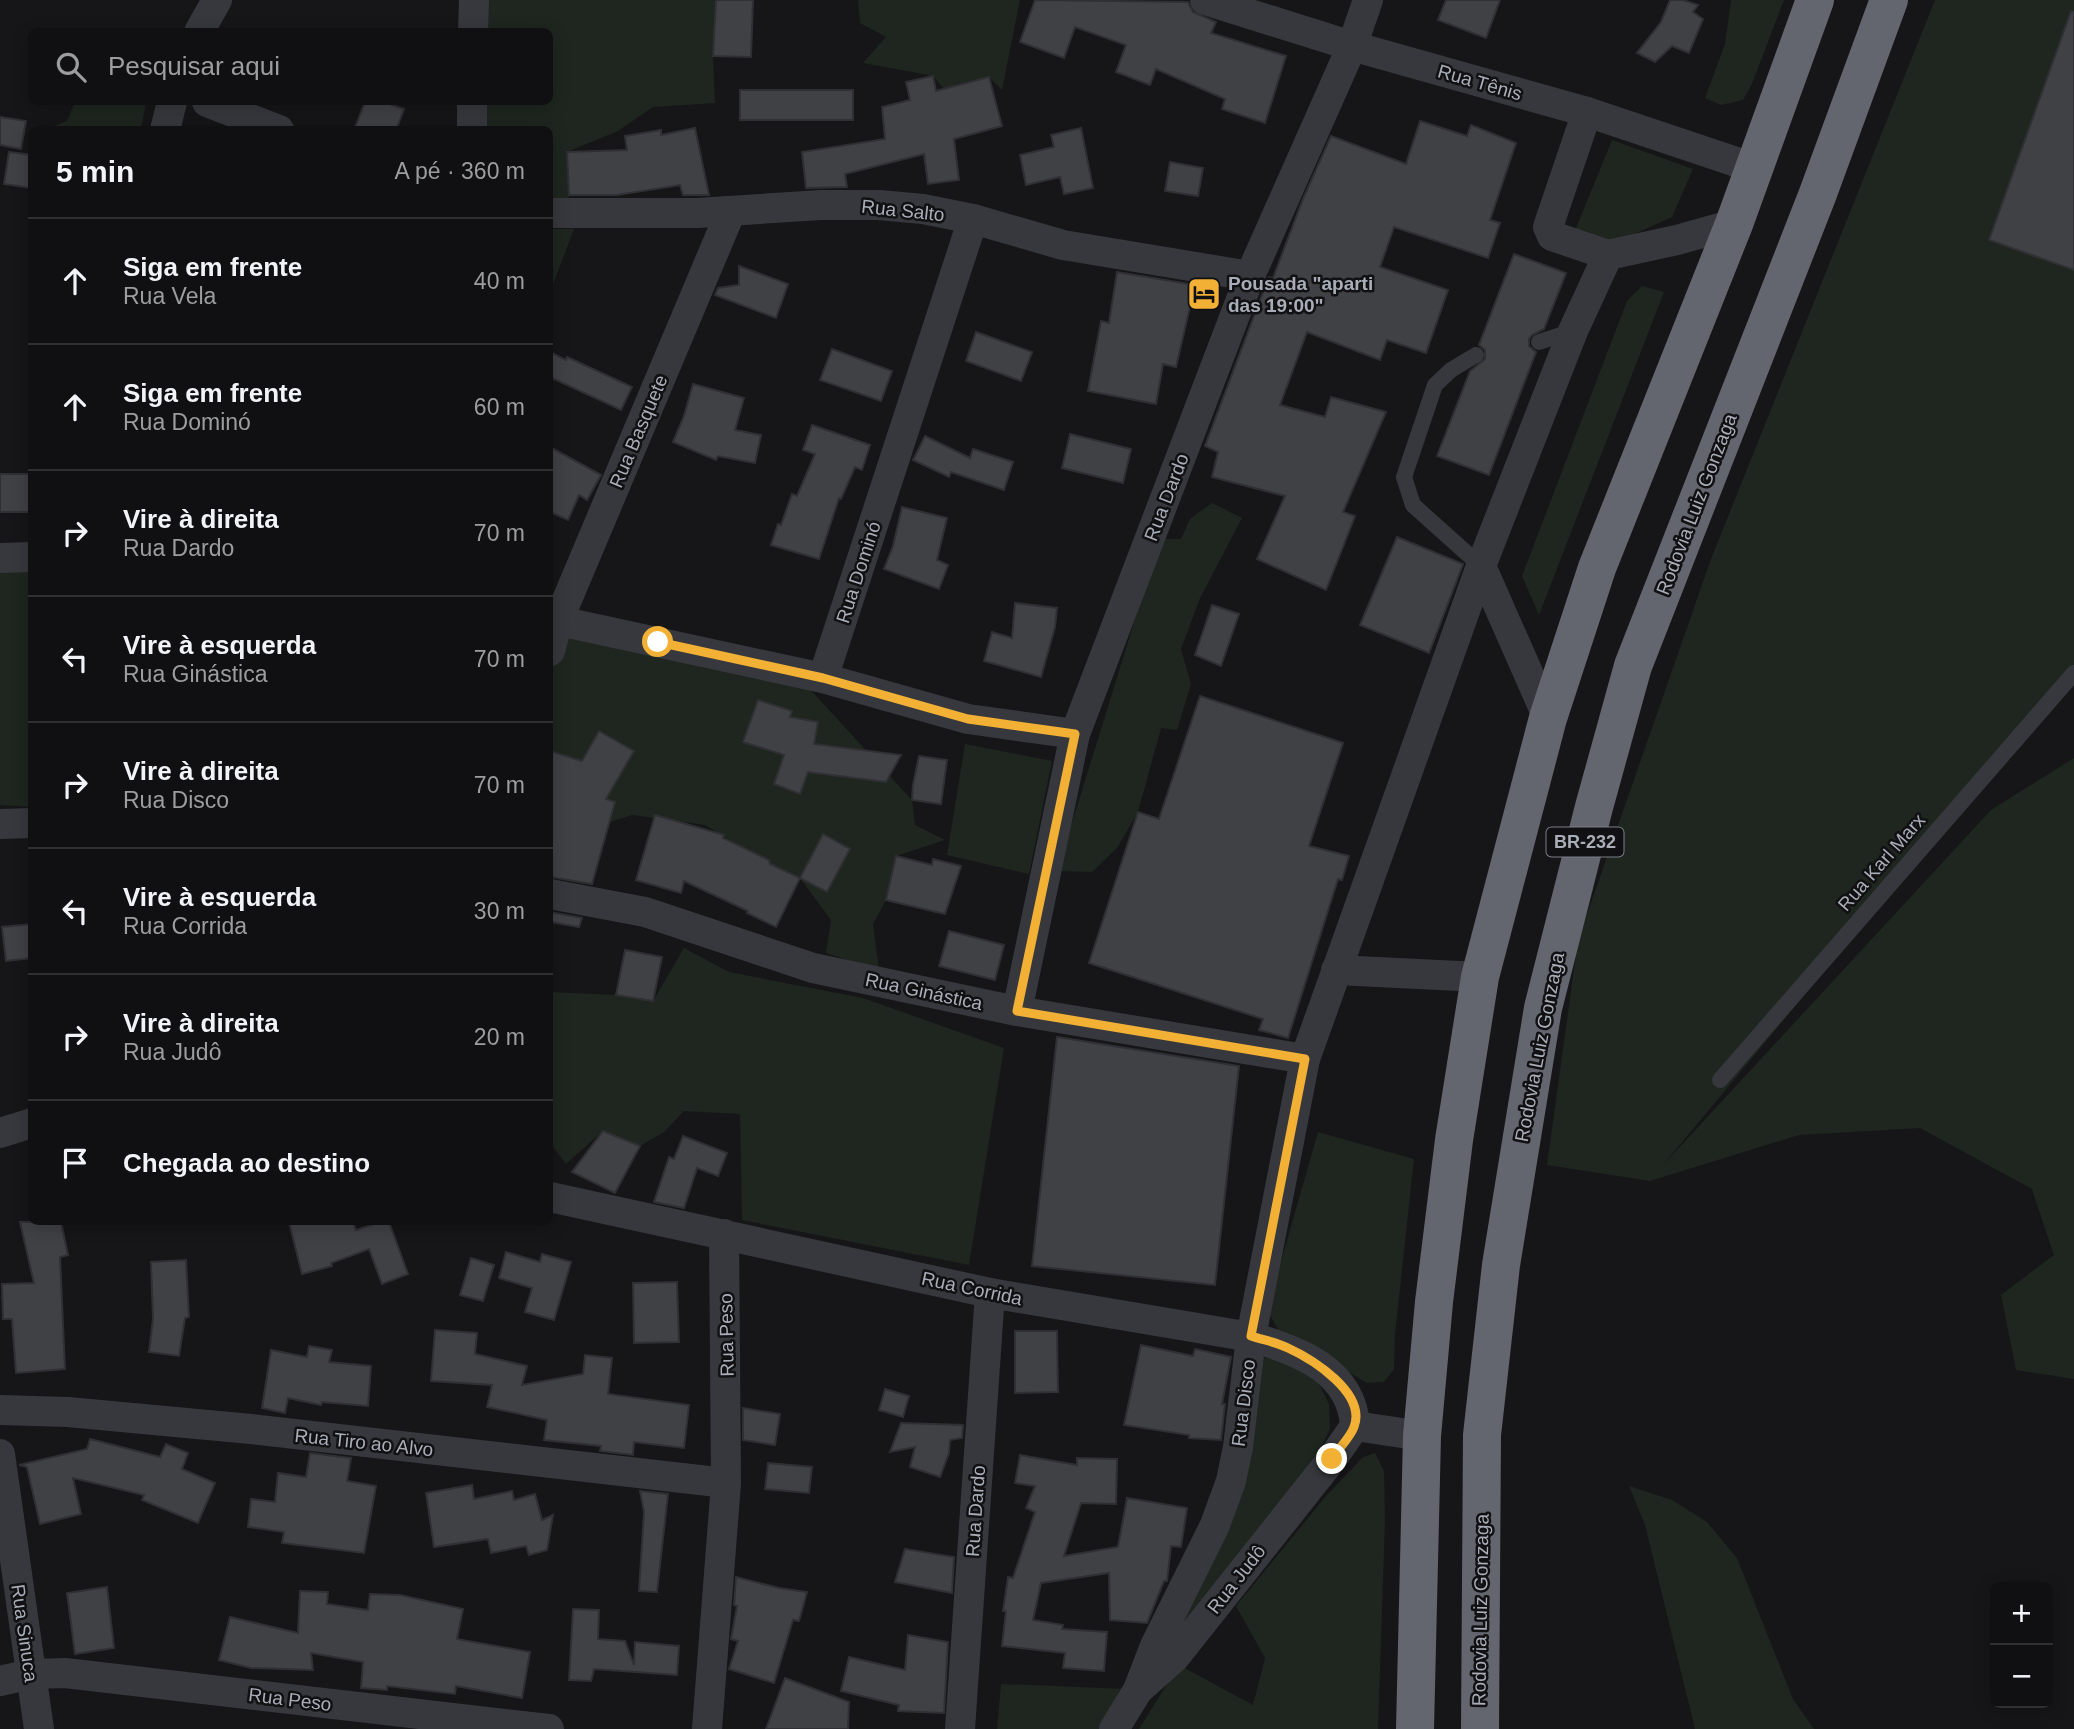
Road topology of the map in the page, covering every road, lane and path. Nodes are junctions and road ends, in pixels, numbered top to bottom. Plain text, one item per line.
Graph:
1 (217, 0) edge
2 (474, 0) edge
3 (1205, 0) edge
4 (1368, 0) edge
5 (1815, 0) edge
6 (1889, 0) edge
7 (201, 28) edge
8 (473, 28) edge
9 (1352, 46) junction
10 (171, 105) edge
11 (215, 105) edge
12 (472, 105) edge
13 (1587, 112) junction
14 (166, 126) edge
15 (269, 126) edge
16 (472, 126) edge
17 (1754, 168) junction
18 (731, 211) junction
19 (553, 213) edge
20 (972, 219) junction
21 (1734, 224) junction
22 (1608, 255) junction
23 (1251, 276) junction
24 (1573, 331) junction
25 (1539, 342) dead end
26 (1476, 355) dead end
27 (28, 557) edge
28 (0, 558) edge
29 (1481, 566) junction
30 (554, 620) edge
31 (2074, 673) edge
32 (823, 678) junction
33 (1548, 718) junction
34 (1075, 734) junction
35 (28, 823) edge
36 (0, 824) edge
37 (553, 895) edge
38 (1336, 970) junction
39 (1480, 977) junction
40 (1017, 1011) junction
41 (1305, 1059) junction
42 (1720, 1080) dead end
43 (28, 1124) edge
44 (0, 1133) edge
45 (553, 1198) edge
46 (724, 1234) junction
47 (990, 1293) junction
48 (1251, 1336) junction
49 (0, 1410) edge
50 (1355, 1426) junction
51 (1422, 1436) junction
52 (0, 1454) edge
53 (726, 1483) junction
54 (31, 1674) junction
55 (0, 1682) edge
56 (1138, 1690) junction
57 (38, 1729) edge
58 (549, 1729) edge
59 (707, 1729) edge
60 (960, 1729) edge
61 (1114, 1729) edge
62 (1415, 1729) edge
63 (1480, 1729) edge

1 - 7 street
2 - 8 street
3 - 9 street, Rua Tênis
4 - 9 street, Rua Dardo
5 - 17 highway, BR-232
6 - 63 highway, Rodovia Luiz Gonzaga / BR-232
9 - 13 street, Rua Tênis
9 - 23 street, Rua Dardo
10 - 14 street
11 - 15 street
12 - 16 street
13 - 17 street, Rua Tênis
13 - 22 street
17 - 21 highway, BR-232
18 - 19 street, Rua Salto
18 - 20 street, Rua Salto
18 - 30 street, Rua Basquete
20 - 23 street, Rua Salto
20 - 32 street, Rua Dominó
21 - 22 street
21 - 33 highway, BR-232
22 - 24 street, Rua Disco
23 - 34 street, Rua Dardo
24 - 25 lane
24 - 29 street, Rua Disco
26 - 29 lane
27 - 28 street
29 - 33 street
29 - 38 street, Rua Disco
30 - 32 street
31 - 42 lane, Rua Karl Marx
32 - 34 street
33 - 39 highway, BR-232
34 - 40 street, Rua Dardo
35 - 36 street
37 - 40 street, Rua Ginástica
38 - 39 street
38 - 41 street, Rua Disco
39 - 51 highway, BR-232
40 - 41 street, Rua Ginástica
41 - 48 street, Rua Disco
43 - 44 street
45 - 46 street, Rua Corrida
46 - 47 street, Rua Corrida
46 - 53 street, Rua Peso
47 - 48 street, Rua Corrida
47 - 60 street, Rua Dardo
48 - 50 street, Rua Corrida
48 - 56 street, Rua Disco
49 - 53 street, Rua Tiro ao Alvo
50 - 51 street
50 - 56 street, Rua Judô
51 - 62 highway, BR-232
52 - 54 street, Rua Sinuca
53 - 59 street, Rua Peso
54 - 55 street, Rua Peso
54 - 57 street, Rua Sinuca
54 - 58 street, Rua Peso
56 - 61 street, Rua Judô

